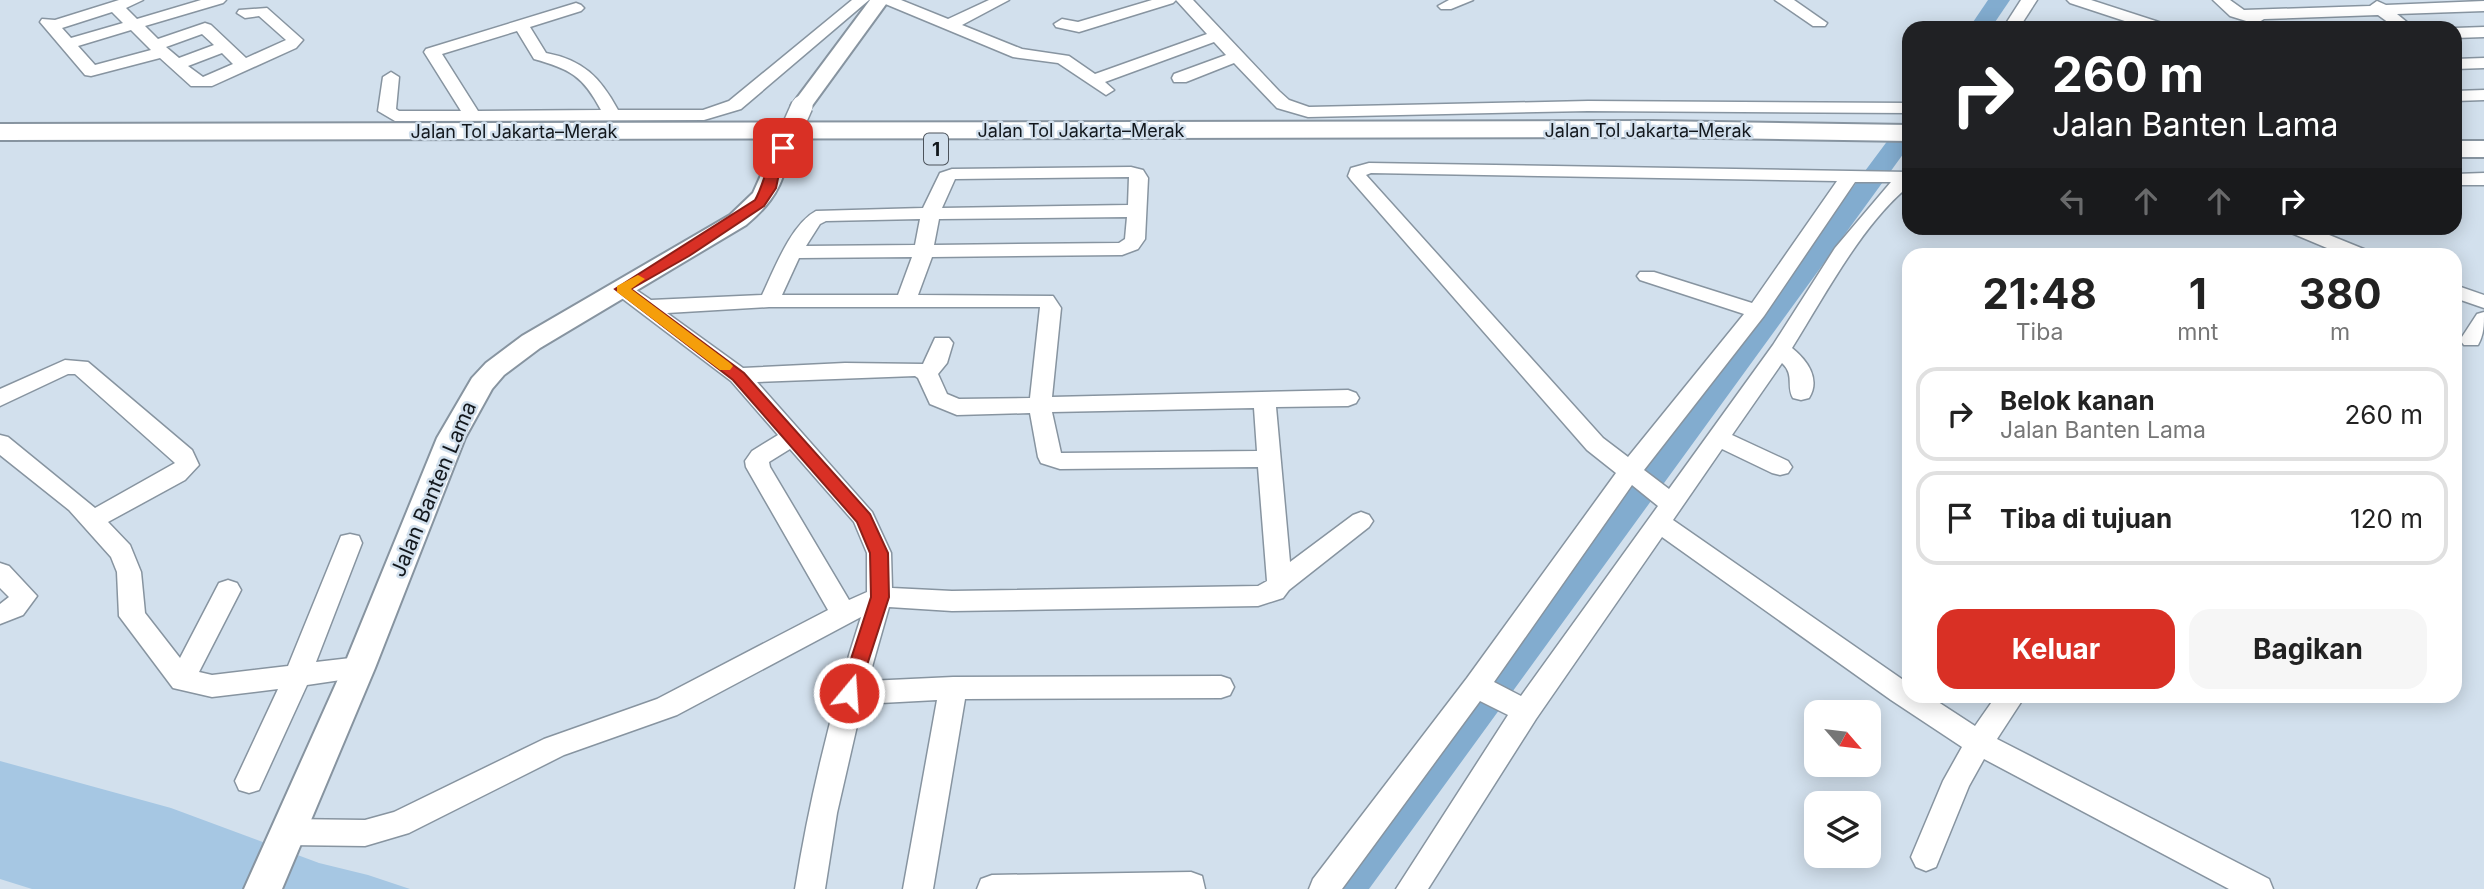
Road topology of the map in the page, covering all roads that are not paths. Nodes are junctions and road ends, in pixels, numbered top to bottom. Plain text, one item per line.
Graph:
1 (135, 0) edge
2 (218, 0) edge
3 (1001, 0) edge
4 (1167, 0) edge
5 (1184, 0) edge
6 (1465, 0) edge
7 (1783, 0) edge
8 (2029, 0) edge
9 (2076, 0) edge
10 (2221, 0) edge
11 (874, 1) edge
12 (2375, 4) edge
13 (115, 6) junction
14 (1446, 6) dead end
15 (2484, 6) edge
16 (241, 7) edge
17 (576, 8) dead end
18 (2244, 15) junction
19 (2016, 21) edge
20 (2140, 21) edge
21 (2263, 21) edge
22 (2397, 21) edge
23 (1819, 23) dead end
24 (520, 24) junction
25 (1062, 24) dead end
26 (134, 25) junction
27 (949, 25) junction
28 (205, 28) junction
29 (2484, 32) edge
30 (2462, 33) edge
31 (1215, 36) junction
32 (67, 44) junction
33 (224, 47) junction
34 (159, 49) junction
35 (1237, 56) junction
36 (2484, 63) edge
37 (2462, 64) edge
38 (176, 65) junction
39 (244, 65) junction
40 (391, 77) dead end
41 (1180, 78) dead end
42 (1100, 85) joint
43 (2484, 94) edge
44 (2462, 96) edge
45 (2462, 107) edge
46 (1902, 108) edge
47 (2484, 108) edge
48 (472, 115) junction
49 (612, 116) junction
50 (0, 132) edge
51 (2462, 133) edge
52 (2484, 133) edge
53 (1902, 135) edge
54 (1871, 142) junction
55 (0, 149) edge
56 (2462, 149) edge
57 (2484, 149) edge
58 (1902, 168) edge
59 (1902, 171) edge
60 (1902, 176) edge
61 (1856, 177) junction
62 (2484, 179) edge
63 (2462, 180) edge
64 (1135, 211) junction
65 (931, 212) junction
66 (2313, 235) edge
67 (2345, 248) edge
68 (792, 252) junction
69 (923, 253) junction
70 (1647, 276) dead end
71 (622, 289) junction
72 (2462, 294) edge
73 (769, 301) junction
74 (906, 301) junction
75 (2484, 302) edge
76 (647, 307) junction
77 (1756, 310) junction
78 (2484, 319) edge
79 (2471, 340) dead end
80 (942, 343) dead end
81 (1780, 350) junction
82 (927, 373) junction
83 (783, 375) junction
84 (739, 376) junction
85 (1801, 393) dead end
86 (0, 398) edge
87 (1348, 398) dead end
88 (1264, 400) junction
89 (1040, 405) junction
90 (767, 409) junction
91 (791, 437) junction
92 (1717, 437) junction
93 (0, 443) edge
94 (1269, 459) junction
95 (1780, 467) dead end
96 (1638, 478) junction
97 (1665, 509) junction
98 (92, 520) junction
99 (1361, 521) dead end
100 (350, 544) dead end
101 (0, 573) edge
102 (1280, 583) junction
103 (228, 590) dead end
104 (880, 597) junction
105 (0, 614) edge
106 (845, 614) junction
107 (359, 667) junction
108 (299, 675) junction
109 (182, 680) junction
110 (1902, 685) edge
111 (1221, 687) dead end
112 (953, 688) junction
113 (1481, 688) junction
114 (849, 693) junction
115 (1926, 703) edge
116 (2007, 703) edge
117 (1519, 708) junction
118 (1979, 743) junction
119 (249, 781) dead end
120 (288, 832) junction
121 (1926, 857) dead end
122 (1191, 886) dead end
123 (263, 889) edge
124 (810, 889) edge
125 (918, 889) edge
126 (992, 889) edge
127 (1324, 889) edge
128 (1411, 889) edge
129 (2258, 889) edge

1 - 13 street
2 - 26 street
3 - 27 street
4 - 25 street
5 - 31 street
6 - 14 street
7 - 23 street
8 - 19 street
9 - 20 street
10 - 18 street
11 - 27 street
11 - 49 street
11 - 71 main road, Jalan Banten Lama, bridge
12 - 15 street
12 - 18 street
12 - 22 street
13 - 26 street
13 - 32 street
16 - 28 street
16 - 39 street
17 - 24 street
18 - 21 street
24 - 48 street
24 - 49 street
26 - 32 street
26 - 34 street
27 - 42 street
28 - 33 street
28 - 34 street
29 - 30 street
31 - 35 street
31 - 42 street
32 - 34 street
33 - 38 street
33 - 39 street
34 - 38 street
35 - 41 street
35 - 46 street
36 - 37 street
38 - 39 street
40 - 48 street
43 - 44 street
45 - 47 street
48 - 49 street
50 - 54 highway, Jalan Tol Jakarta–Merak / 1
51 - 52 highway
53 - 54 highway, Jalan Tol Jakarta–Merak / 1
54 - 55 highway, Jalan Tol Jakarta–Merak / 1
54 - 58 highway, Jalan Tol Jakarta–Merak / 1
56 - 57 highway
59 - 61 street
60 - 81 street
61 - 77 street
61 - 96 street
62 - 63 street
64 - 65 street
64 - 65 street
64 - 69 street
65 - 68 street
65 - 69 street
66 - 67 street
68 - 69 street
68 - 73 street
69 - 74 street
70 - 77 street
71 - 76 street
71 - 107 main road, Jalan Banten Lama
72 - 75 street
73 - 74 street
73 - 76 street
74 - 89 street
76 - 84 street
77 - 96 street
78 - 79 street
80 - 82 street
81 - 85 street
81 - 92 street
82 - 83 street
82 - 89 street
83 - 84 street
83 - 90 street
84 - 90 street
86 - 98 street
87 - 88 street
88 - 89 street
88 - 94 street
89 - 94 street
90 - 91 street
91 - 104 street
91 - 106 street
92 - 95 street
92 - 97 street
93 - 98 street
94 - 102 street
96 - 97 street
96 - 113 street
97 - 110 street
97 - 117 street
98 - 109 street
99 - 102 street
100 - 108 street
101 - 105 street
102 - 104 street
103 - 109 street
104 - 106 street
104 - 114 street
106 - 120 street
107 - 108 street
107 - 120 main road, Jalan Banten Lama
108 - 109 street
108 - 119 street
111 - 112 street
112 - 114 street
112 - 125 street
113 - 117 street
113 - 127 street
114 - 124 street
115 - 118 street
116 - 118 street
117 - 128 street
118 - 121 street
118 - 129 street
120 - 123 main road, Jalan Banten Lama
122 - 126 street

